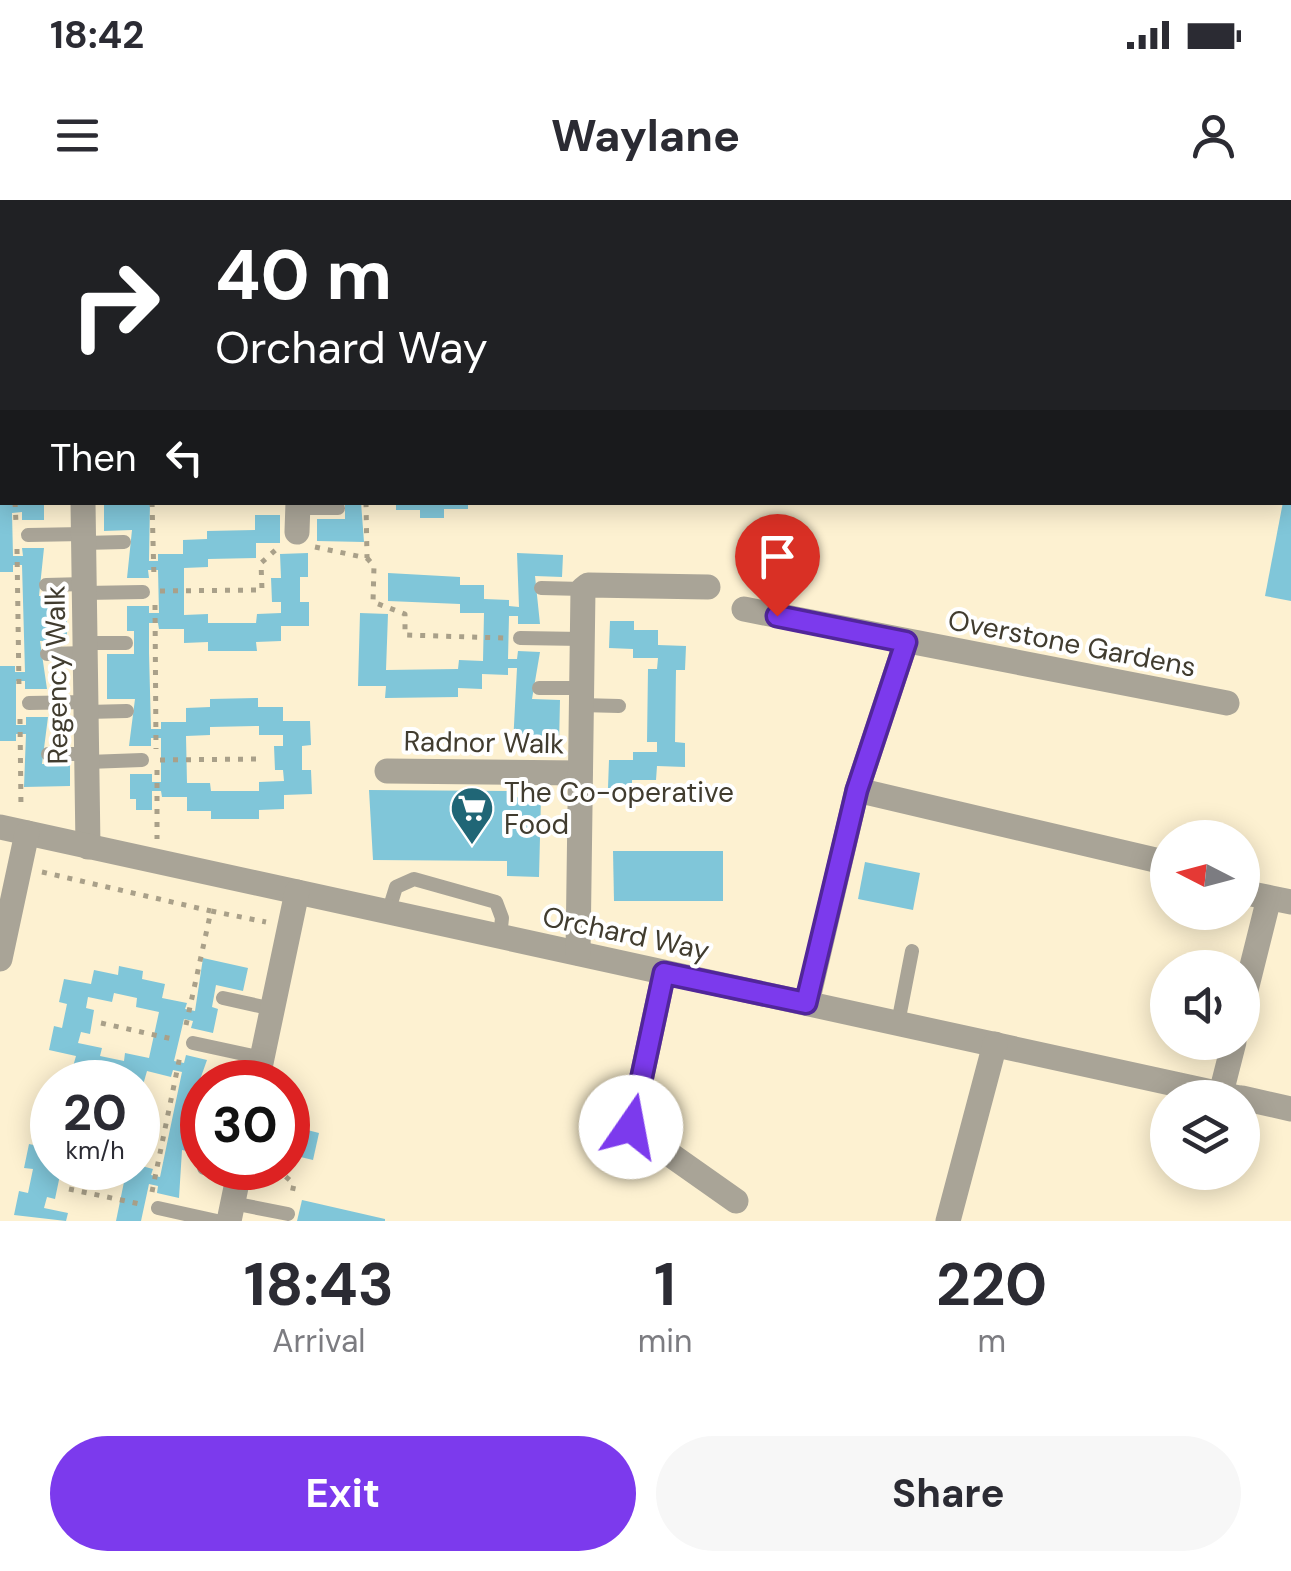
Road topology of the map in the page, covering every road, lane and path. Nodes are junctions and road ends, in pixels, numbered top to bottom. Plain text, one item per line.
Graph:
1 (16, 505) edge
2 (83, 505) edge
3 (152, 505) edge
4 (366, 505) edge
5 (338, 508) dead end
6 (297, 522) edge
7 (28, 535) dead end
8 (84, 538) junction
9 (124, 542) dead end
10 (366, 558) junction
11 (46, 584) dead end
12 (586, 587) junction
13 (708, 587) dead end
14 (85, 588) junction
15 (541, 588) dead end
16 (151, 592) joint
17 (744, 609) dead end
18 (514, 638) joint
19 (582, 639) junction
20 (126, 642) dead end
21 (906, 642) junction
22 (86, 648) junction
23 (46, 654) dead end
24 (539, 688) dead end
25 (582, 696) junction
26 (23, 703) junction
27 (1227, 703) dead end
28 (618, 706) dead end
29 (87, 707) junction
30 (126, 711) dead end
31 (48, 754) dead end
32 (88, 758) junction
33 (262, 758) dead end
34 (142, 760) dead end
35 (161, 760) dead end
36 (388, 771) dead end
37 (580, 773) junction
38 (857, 790) junction
39 (16, 825) edge
40 (157, 846) dead end
41 (88, 847) junction
42 (1150, 859) edge
43 (297, 892) junction
44 (1280, 900) edge
45 (211, 911) junction
46 (388, 912) junction
47 (500, 937) junction
48 (912, 950) dead end
49 (578, 953) junction
50 (1260, 956) edge
51 (0, 959) edge
52 (664, 973) junction
53 (223, 998) dead end
54 (806, 1003) junction
55 (273, 1008) junction
56 (101, 1023) dead end
57 (898, 1023) junction
58 (186, 1042) joint
59 (995, 1044) junction
60 (234, 1060) edge
61 (262, 1060) edge
62 (1160, 1080) edge
63 (1260, 1102) edge
64 (1291, 1109) edge
65 (74, 1190) edge
66 (233, 1190) edge
67 (736, 1201) dead end
68 (150, 1207) junction
69 (288, 1214) dead end
70 (226, 1215) edge
71 (948, 1221) edge

1 - 26 path
2 - 8 street, Regency Walk
3 - 40 path
4 - 10 path
5 - 6 lane
6 - 10 path
6 - 16 path
7 - 8 lane
8 - 9 lane
8 - 14 street, Regency Walk
10 - 18 path
11 - 14 lane
12 - 13 street
12 - 15 lane
12 - 19 street, Radnor Walk
14 - 16 lane
14 - 22 street, Regency Walk
17 - 21 street, Overstone Gardens
18 - 19 lane
19 - 25 street, Radnor Walk
20 - 22 lane
21 - 27 street, Overstone Gardens
21 - 38 street, Overstone Gardens
22 - 23 lane
22 - 29 street, Regency Walk
24 - 25 lane
25 - 28 lane
25 - 37 street, Radnor Walk
26 - 29 lane
26 - 39 path
29 - 30 lane
29 - 32 street, Regency Walk
31 - 32 lane
32 - 34 lane
32 - 41 street, Regency Walk
33 - 35 path
36 - 37 street, Radnor Walk
37 - 49 street, Radnor Walk
38 - 42 street
38 - 54 street, Overstone Gardens
39 - 41 street, Orchard Way
39 - 45 path
39 - 51 street
41 - 43 street, Orchard Way
43 - 45 path
43 - 46 street, Orchard Way
43 - 55 street
44 - 50 street
45 - 68 path
46 - 47 street, Orchard Way
46 - 47 lane
47 - 49 street, Orchard Way
48 - 57 lane
49 - 52 street, Orchard Way
52 - 54 street, Orchard Way
52 - 67 street
53 - 55 lane
54 - 57 street, Orchard Way
55 - 61 street
56 - 58 path
57 - 59 street, Orchard Way
58 - 60 lane
59 - 62 street, Orchard Way
59 - 71 street
63 - 64 street, Orchard Way
65 - 68 path
66 - 70 street
68 - 70 lane
69 - 70 lane

